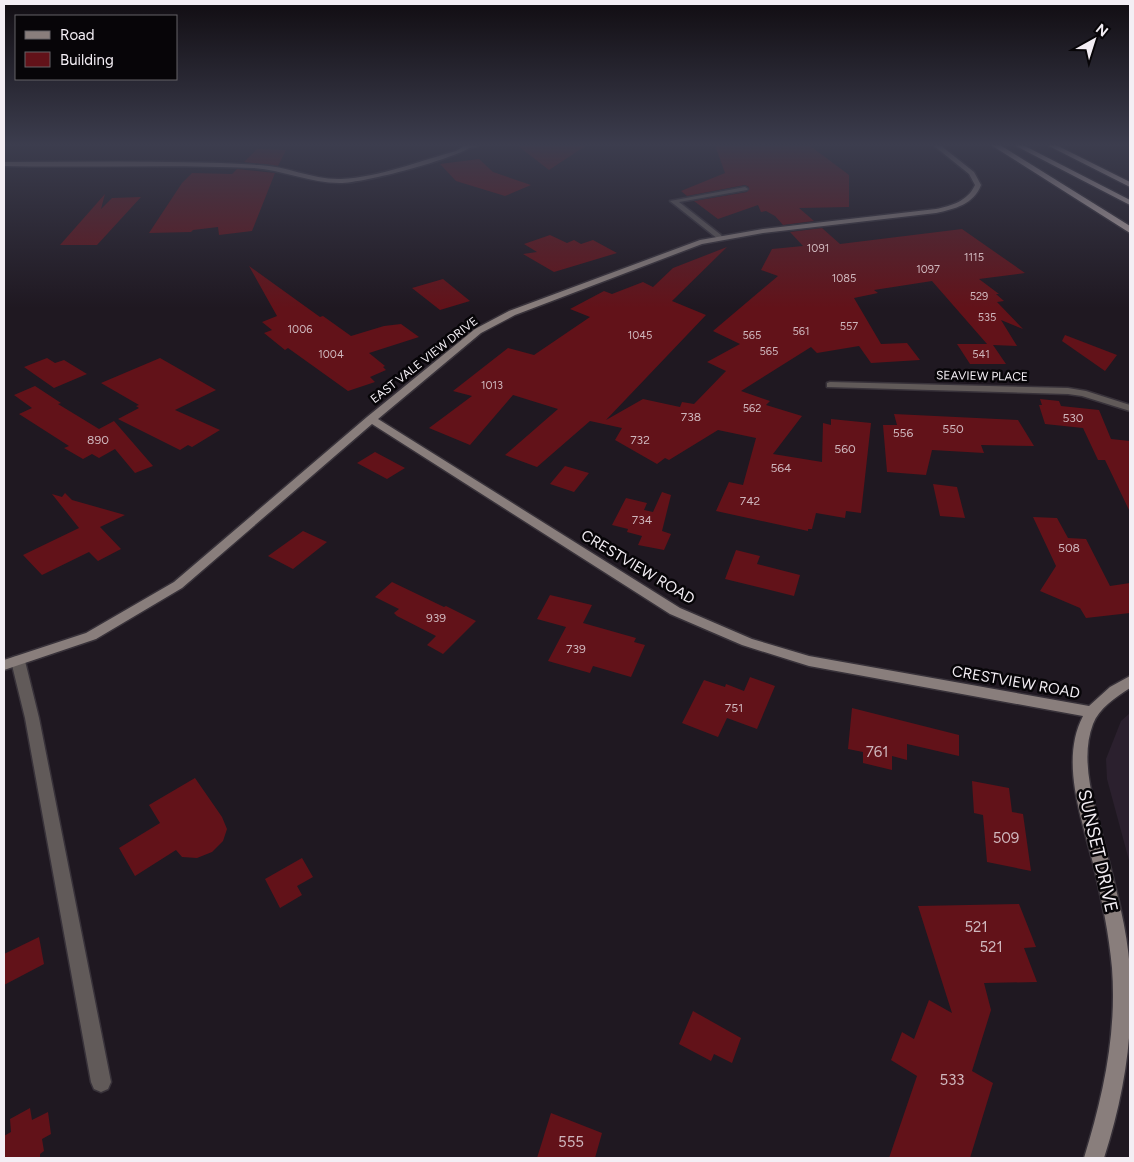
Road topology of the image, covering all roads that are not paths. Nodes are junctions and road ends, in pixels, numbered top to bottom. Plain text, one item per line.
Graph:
1 (683, 199) edge
2 (966, 199) edge
3 (1081, 199) edge
4 (1130, 230) edge
5 (718, 237) junction
6 (830, 385) dead end
7 (1130, 408) edge
8 (371, 419) junction
9 (11, 663) edge
10 (1130, 681) edge
11 (1093, 712) junction
12 (101, 1082) dead end
13 (1094, 1158) edge

1 - 5 street
2 - 5 street, EAST VALE VIEW DRIVE
3 - 4 highway
5 - 8 street, EAST VALE VIEW DRIVE
6 - 7 street, SEAVIEW PLACE
8 - 9 street, EAST VALE VIEW DRIVE
8 - 11 street, CRESTVIEW ROAD
9 - 12 street
10 - 11 street, SUNSET DRIVE
11 - 13 street, SUNSET DRIVE

